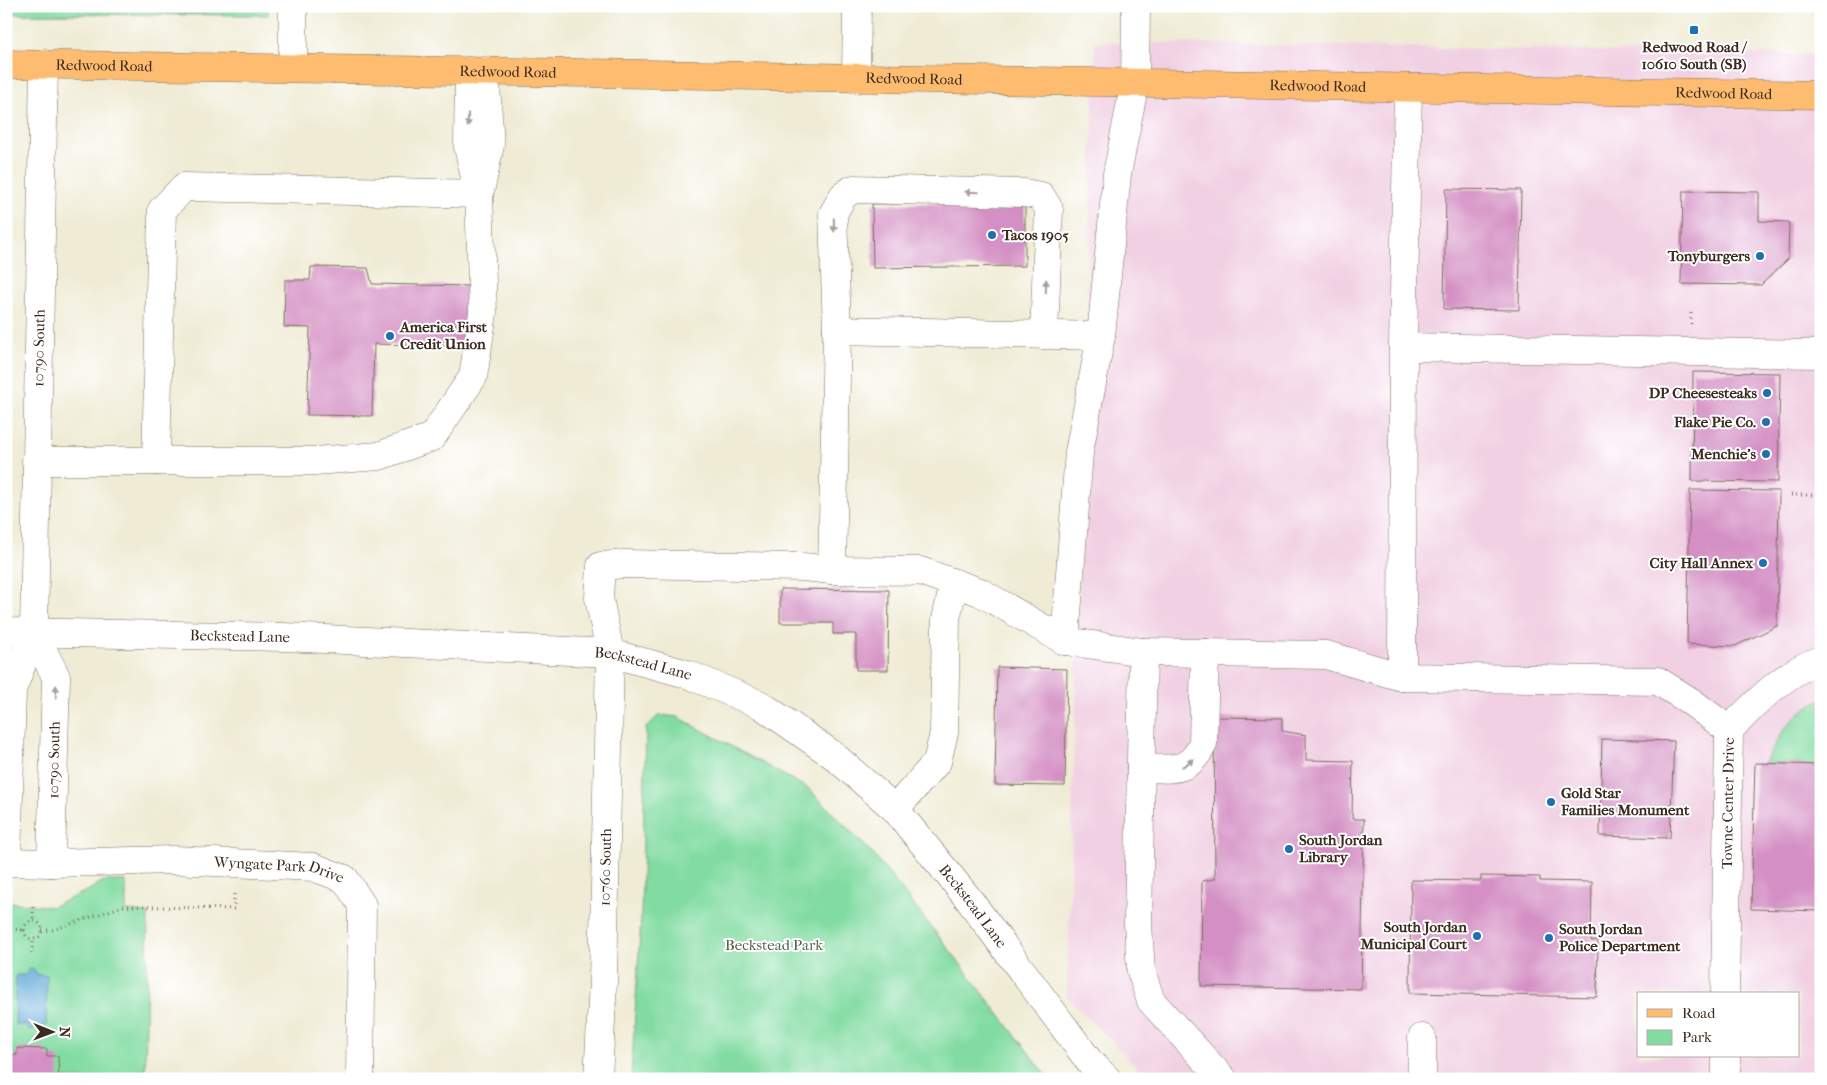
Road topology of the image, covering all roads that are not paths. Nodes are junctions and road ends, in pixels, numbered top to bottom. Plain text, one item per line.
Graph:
1 (293, 6) edge
2 (858, 6) edge
3 (1136, 6) edge
4 (6, 64) edge
5 (44, 64) junction
6 (293, 68) junction
7 (477, 71) junction
8 (856, 79) junction
9 (1135, 82) junction
10 (1408, 88) junction
11 (1821, 96) edge
12 (480, 194) junction
13 (837, 330) junction
14 (1044, 335) junction
15 (1101, 336) junction
16 (1404, 347) junction
17 (1821, 354) edge
18 (36, 461) junction
19 (156, 461) junction
20 (832, 570) junction
21 (954, 583) junction
22 (6, 632) edge
23 (34, 632) junction
24 (1065, 641) junction
25 (1143, 652) junction
26 (610, 653) junction
27 (1204, 653) junction
28 (1821, 660) edge
29 (1402, 677) junction
30 (1729, 730) junction
31 (1141, 768) junction
32 (896, 809) junction
33 (7, 862) edge
34 (51, 863) junction
35 (1725, 992) edge
36 (1422, 1038) dead end
37 (1726, 1058) edge
38 (360, 1079) edge
39 (598, 1079) edge
40 (1107, 1079) edge
41 (1223, 1079) edge
42 (1422, 1079) edge
43 (1726, 1079) edge

1 - 6 street
2 - 8 street
3 - 9 street
4 - 5 main road, Redwood Road
5 - 6 main road, Redwood Road
5 - 18 street, 10790 South
6 - 7 main road, Redwood Road
7 - 8 main road, Redwood Road
7 - 12 street
8 - 9 main road, Redwood Road
9 - 10 main road, Redwood Road
9 - 15 street
10 - 11 main road, Redwood Road
10 - 16 street
12 - 19 street
12 - 19 street
13 - 14 street
14 -> 13 street
13 - 20 street
14 - 15 street
15 - 24 street
16 - 17 street
16 - 29 street
18 - 19 street
18 - 23 street, 10790 South
20 - 21 street
20 - 26 street, 10760 South
21 - 24 street
21 - 32 street
22 - 23 street, Beckstead Lane
23 - 26 street, Beckstead Lane
23 - 33 street, 10790 South
34 -> 23 street, 10790 South
24 - 25 street
25 - 27 street
25 - 31 street
26 - 32 street, Beckstead Lane
26 - 39 street, 10760 South
27 - 29 street
31 -> 27 street
28 - 30 street, Towne Center Drive
29 - 30 street
30 - 35 street, Towne Center Drive
31 - 41 street
32 - 40 street, Beckstead Lane
33 - 34 street, Wyngate Park Drive
34 - 38 street, Wyngate Park Drive
36 - 42 street
37 - 43 street

